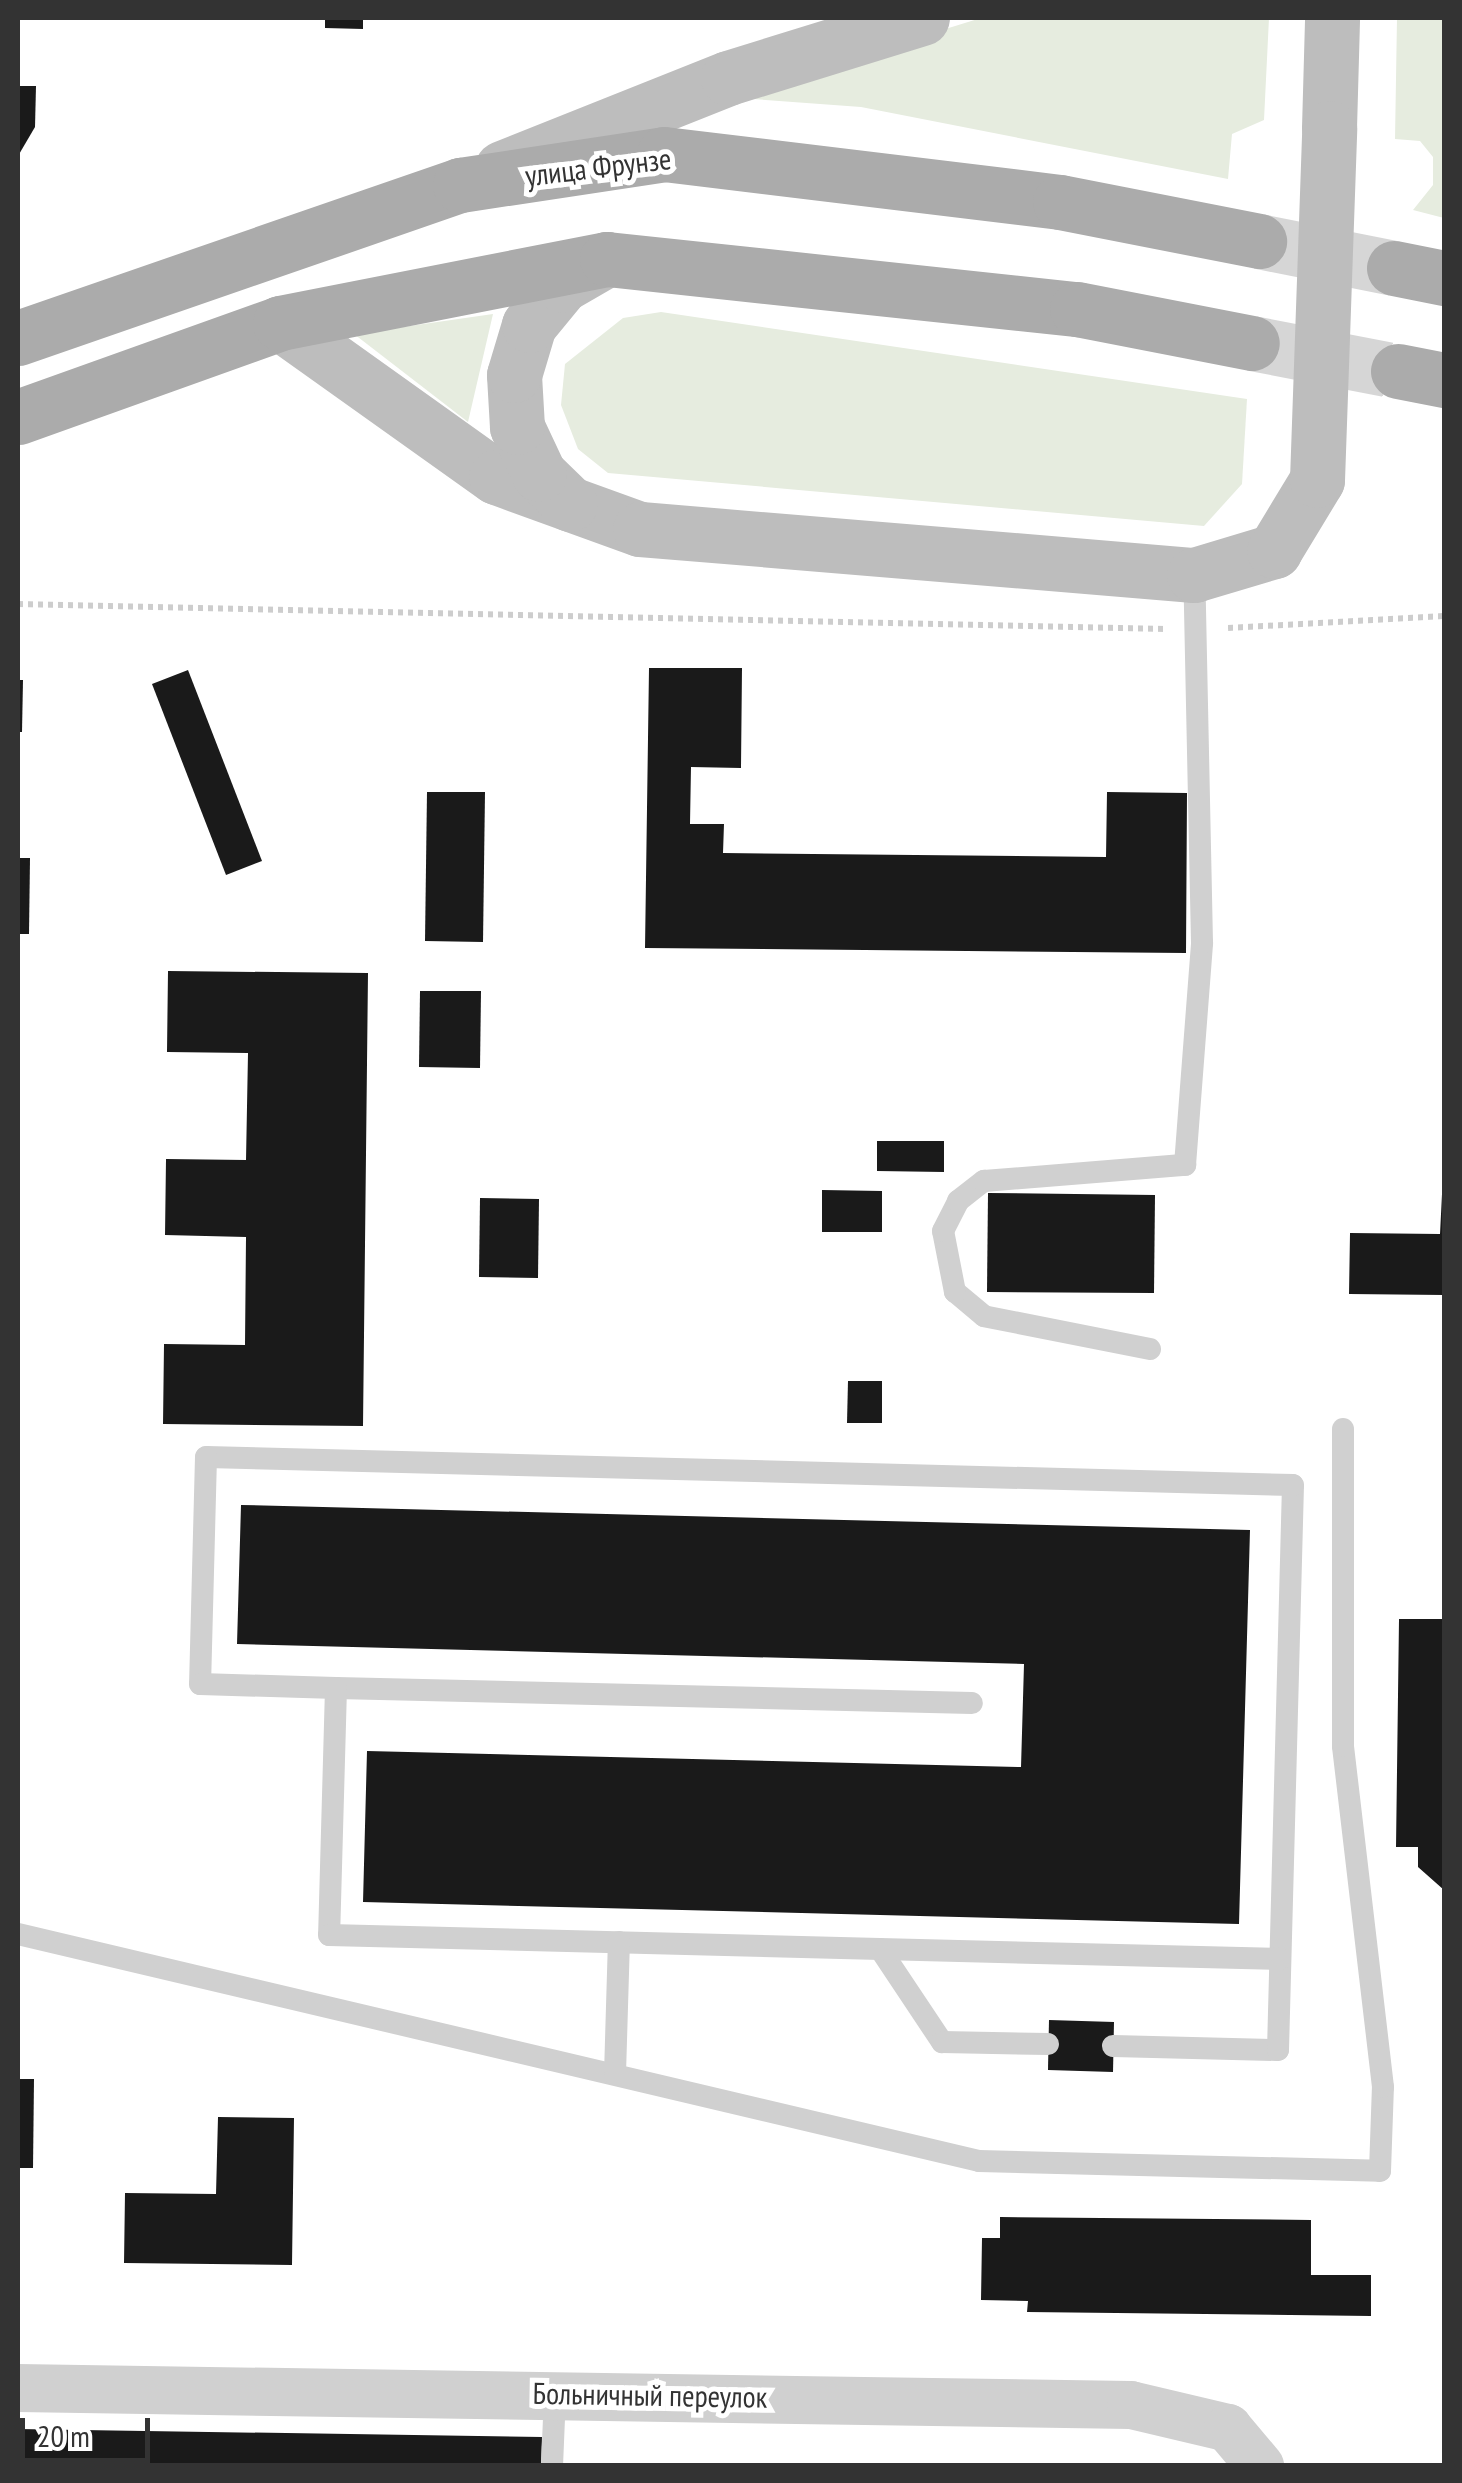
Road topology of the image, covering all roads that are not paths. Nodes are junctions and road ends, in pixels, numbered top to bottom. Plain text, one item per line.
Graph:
1 (922, 18) edge
2 (1332, 18) edge
3 (460, 185) junction
4 (1258, 242) tunnel mouth
5 (607, 259) junction
6 (280, 323) junction
7 (18, 338) edge
8 (1252, 343) tunnel mouth
9 (18, 417) edge
10 (576, 510) junction
11 (1194, 575) junction
12 (1150, 1349) dead end
13 (1343, 1429) dead end
14 (336, 1688) junction
15 (972, 1703) dead end
16 (18, 1934) edge
17 (618, 1942) junction
18 (880, 1949) junction
19 (1280, 1958) junction
20 (1048, 2044) dead end
21 (1113, 2046) dead end
22 (615, 2074) junction
23 (18, 2388) edge
24 (555, 2393) junction
25 (552, 2466) edge
26 (1260, 2466) edge

1 - 3 main road
2 - 11 main road, bridge
3 - 4 main road, улица Фрунзе
3 - 7 main road, улица Фрунзе
5 - 6 main road
5 - 8 main road
5 - 10 main road
6 - 9 main road
6 - 10 main road
10 - 11 main road
11 - 12 lane
13 - 22 lane
14 - 15 lane
14 - 17 lane
14 - 19 lane
16 - 22 lane
17 - 18 lane
17 - 22 lane
18 - 19 lane
18 - 20 lane
19 - 21 lane
23 - 24 street, Больничный переулок
24 - 25 lane
24 - 26 street, Больничный переулок

